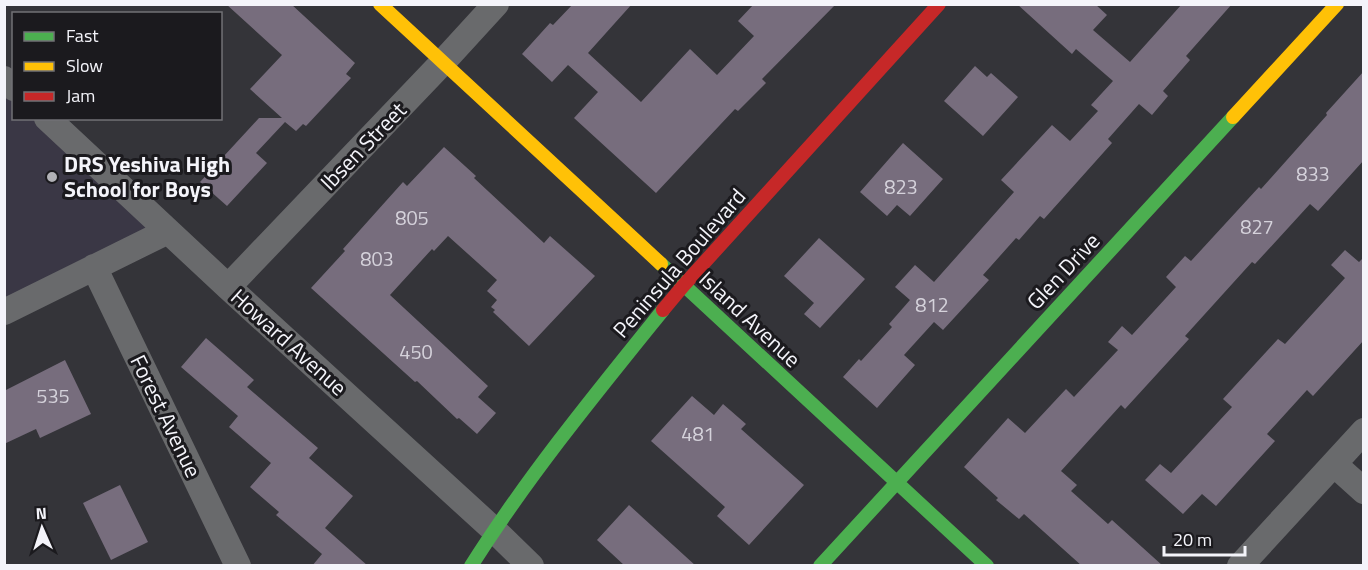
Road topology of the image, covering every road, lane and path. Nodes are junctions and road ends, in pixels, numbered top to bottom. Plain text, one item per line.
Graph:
1 (380, 4) edge
2 (496, 4) edge
3 (939, 4) edge
4 (1337, 4) edge
5 (442, 63) junction
6 (49, 120) edge
7 (168, 231) junction
8 (94, 267) junction
9 (683, 286) junction
10 (228, 287) junction
11 (4, 312) edge
12 (1364, 431) edge
13 (1334, 464) junction
14 (896, 482) junction
15 (1364, 491) edge
16 (494, 530) junction
17 (238, 566) edge
18 (471, 566) edge
19 (531, 566) edge
20 (820, 566) edge
21 (987, 566) edge
22 (1240, 566) edge

1 - 5 street, Island Avenue
2 - 5 street, Ibsen Street
3 - 9 street, Peninsula Boulevard
4 - 14 street, Glen Drive
5 - 9 street, Island Avenue
5 - 10 street, Ibsen Street
6 - 7 street, Howard Avenue
7 - 8 street
7 - 10 street, Howard Avenue
8 - 11 street
8 - 17 street, Forest Avenue
9 - 14 street, Island Avenue
9 - 16 street, Peninsula Boulevard
10 - 16 street, Howard Avenue
12 - 13 street
13 - 15 street
13 - 22 street
14 - 20 street, Glen Drive
14 - 21 street, Island Avenue
16 - 18 street, Peninsula Boulevard
16 - 19 street, Howard Avenue

